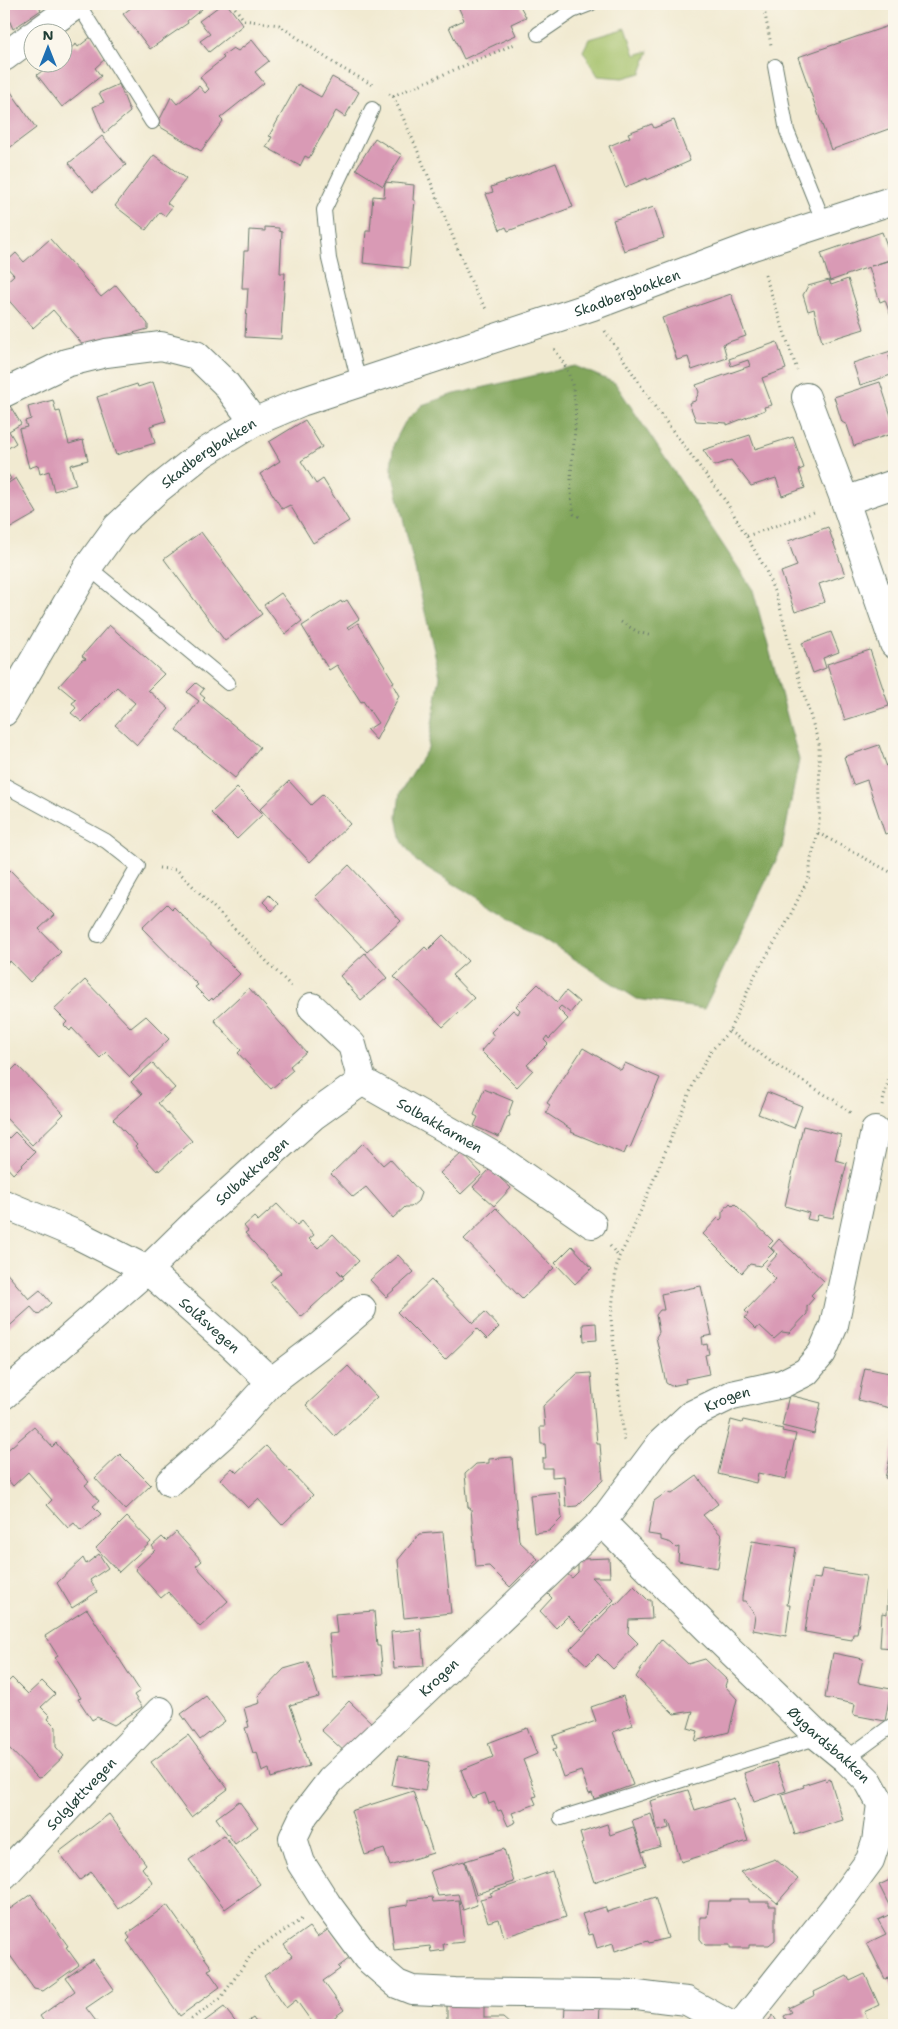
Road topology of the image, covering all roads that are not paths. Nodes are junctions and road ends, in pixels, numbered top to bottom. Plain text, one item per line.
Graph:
1 (78, 4) edge
2 (590, 4) edge
3 (52, 22) edge
4 (538, 34) road end
5 (22, 44) edge
6 (4, 57) edge
7 (775, 66) road end
8 (372, 109) dead end
9 (152, 122) dead end
10 (894, 200) edge
11 (824, 222) junction
12 (359, 383) junction
13 (4, 393) edge
14 (806, 397) road end
15 (254, 422) junction
16 (894, 484) edge
17 (846, 501) junction
18 (88, 567) junction
19 (894, 644) edge
20 (228, 683) dead end
21 (4, 712) edge
22 (4, 785) edge
23 (98, 935) dead end
24 (312, 1007) road end
25 (362, 1081) junction
26 (875, 1131) road end
27 (4, 1204) edge
28 (592, 1224) dead end
29 (147, 1270) junction
30 (362, 1309) dead end
31 (271, 1382) junction
32 (4, 1395) edge
33 (170, 1482) dead end
34 (602, 1522) junction
35 (160, 1712) dead end
36 (894, 1724) edge
37 (819, 1737) junction
38 (846, 1759) junction
39 (561, 1818) dead end
40 (4, 1875) edge
41 (730, 2025) edge
42 (741, 2025) edge

1 - 3 street
1 - 9 lane
2 - 4 lane
5 - 6 street
7 - 11 lane
8 - 12 lane
10 - 11 street, Skadbergbakken
11 - 12 street, Skadbergbakken
12 - 15 street, Skadbergbakken
13 - 15 street
14 - 17 street
15 - 18 street, Skadbergbakken
16 - 17 street
17 - 19 street
18 - 20 lane
18 - 21 street, Skadbergbakken
22 - 23 lane
24 - 25 street
25 - 28 street, Solbakkarmen
25 - 29 street, Solbakkvegen
26 - 34 street, Krogen
27 - 29 street
29 - 31 street, Solåsvegen
29 - 32 street, Solbakkvegen
30 - 31 street
31 - 33 street
34 - 37 street, Øygardsbakken
34 - 41 street, Krogen
35 - 40 street, Solgløttvegen
36 - 38 lane
37 - 38 street, Øygardsbakken
37 - 39 lane
38 - 42 street, Øygardsbakken

